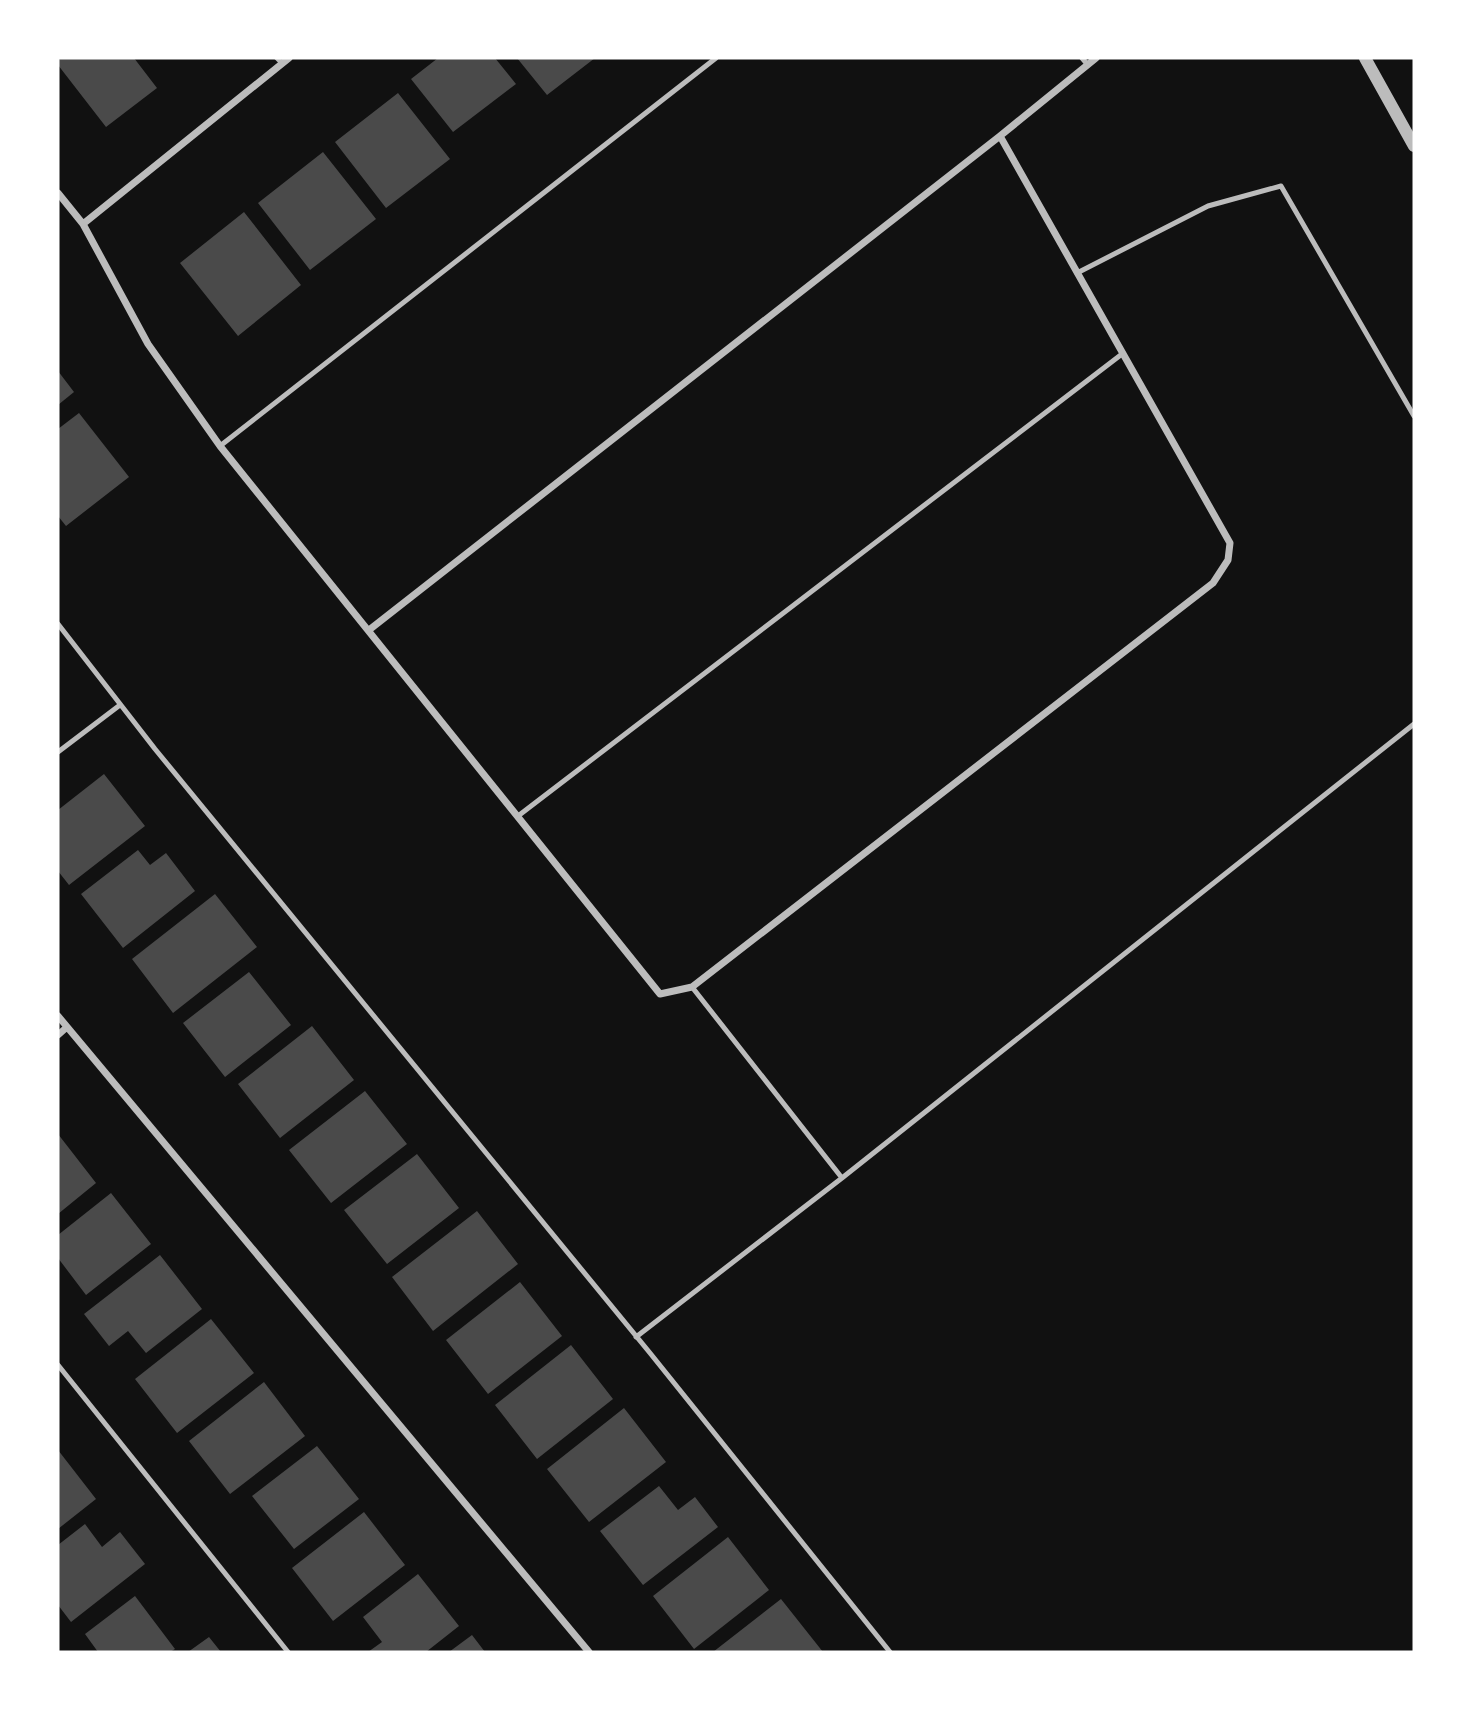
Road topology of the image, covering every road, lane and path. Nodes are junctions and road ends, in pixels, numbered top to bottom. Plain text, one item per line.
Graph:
1 (289, 58) edge
2 (716, 58) edge
3 (1096, 58) edge
4 (1365, 58) edge
5 (279, 61) edge
6 (1085, 61) edge
7 (1000, 136) junction
8 (1414, 146) edge
9 (58, 193) edge
10 (83, 224) junction
11 (1077, 273) junction
12 (1122, 354) junction
13 (1414, 416) edge
14 (220, 446) junction
15 (58, 624) edge
16 (369, 630) junction
17 (120, 705) junction
18 (1414, 724) edge
19 (58, 752) edge
20 (518, 816) junction
21 (692, 987) junction
22 (58, 1016) edge
23 (67, 1027) junction
24 (58, 1035) edge
25 (842, 1178) junction
26 (636, 1337) junction
27 (58, 1364) edge
28 (288, 1652) edge
29 (589, 1652) edge
30 (890, 1652) edge

1 - 5 street
2 - 14 lane
3 - 6 street
4 - 8 street
5 - 10 street
6 - 7 street
7 - 11 street
7 - 16 street
9 - 10 street
10 - 14 street
11 - 12 street
11 - 13 lane
12 - 20 lane
12 - 21 street
14 - 16 street
15 - 17 lane
16 - 20 street
17 - 19 lane
17 - 26 lane
18 - 25 lane
20 - 21 street
21 - 25 lane
22 - 23 street
23 - 24 street
23 - 29 street
25 - 26 lane
26 - 30 lane
27 - 28 lane

